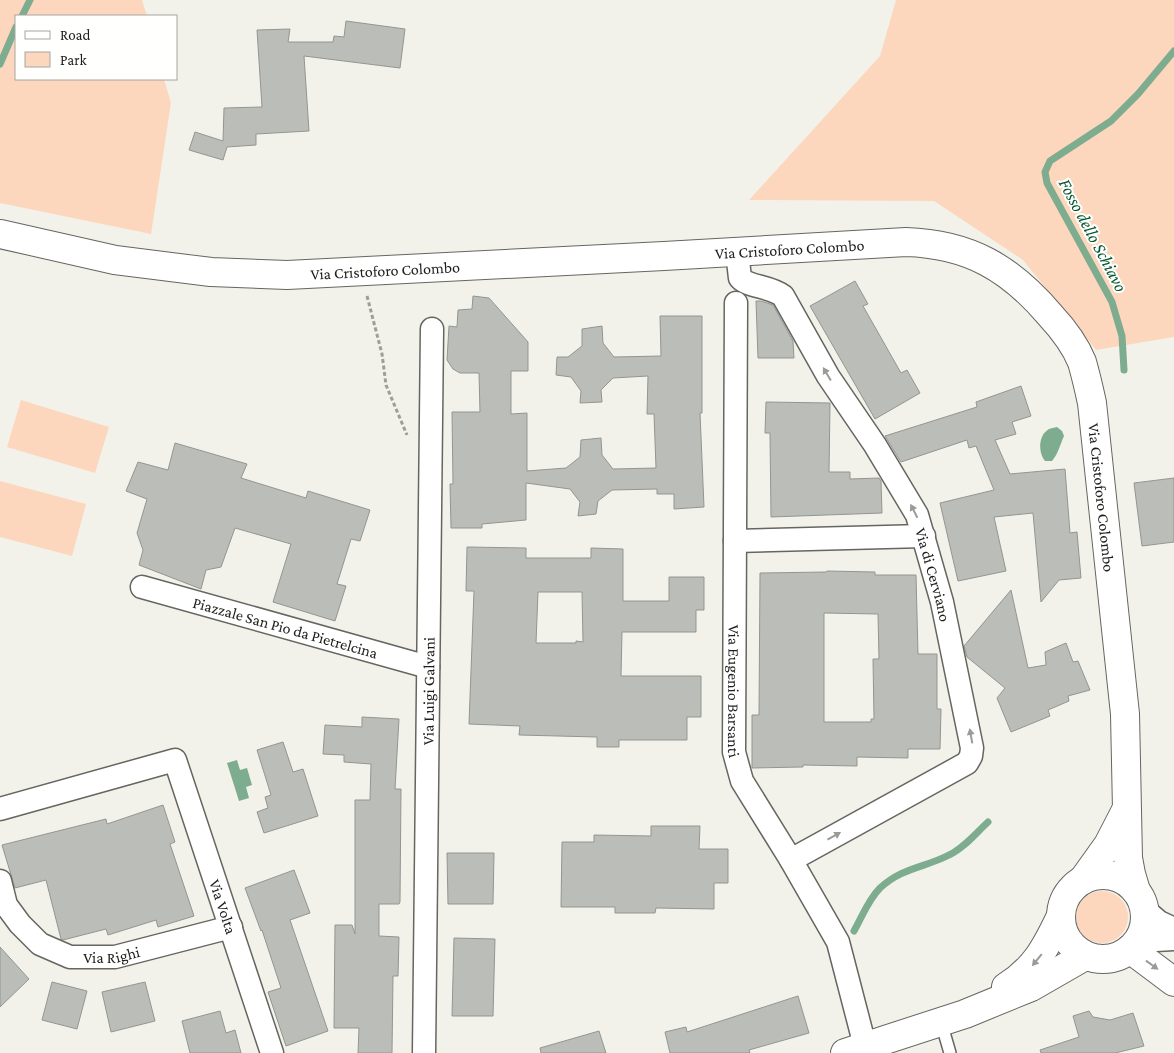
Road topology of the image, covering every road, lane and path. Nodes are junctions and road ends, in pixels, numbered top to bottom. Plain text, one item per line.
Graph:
1 (0, 234) edge
2 (738, 252) junction
3 (736, 303) dead end
4 (368, 306) dead end
5 (432, 329) dead end
6 (430, 461) junction
7 (924, 536) junction
8 (735, 541) junction
9 (142, 587) dead end
10 (428, 667) junction
11 (0, 809) edge
12 (1126, 810) junction
13 (791, 860) junction
14 (0, 880) edge
15 (1083, 880) junction
16 (1141, 900) junction
17 (1060, 918) junction
18 (231, 927) junction
19 (1174, 929) edge
20 (1174, 939) edge
21 (1134, 945) junction
22 (1085, 956) junction
23 (1174, 982) edge
24 (953, 1018) junction
25 (855, 1050) edge
26 (272, 1053) edge
27 (424, 1053) edge
28 (950, 1053) edge

1 - 2 main road, Via Cristoforo Colombo
7 -> 2 street, Via di Cerviano
2 - 12 main road, Via Cristoforo Colombo
3 - 8 street, Via Eugenio Barsanti
4 - 6 path
5 - 6 street, Via Luigi Galvani
6 - 10 street, Via Luigi Galvani
7 - 8 street
13 -> 7 street, Via di Cerviano
8 - 13 street, Via Eugenio Barsanti
9 - 10 street, Piazzale San Pio da Pietrelcina
10 - 27 street, Via Luigi Galvani
11 - 18 street, Via Volta
12 - 15 main road, Via Cristoforo Colombo
12 - 16 main road, Via Cristoforo Colombo
13 - 25 street, Via Eugenio Barsanti
14 - 18 street, Via Righi
15 - 16 main road
15 - 17 main road
16 - 19 street
16 - 21 main road
17 - 22 main road
17 -> 24 main road
18 - 26 street, Via Volta
20 - 21 street
21 - 22 main road
21 -> 23 main road
22 - 24 main road
24 - 25 main road
24 - 28 lane

